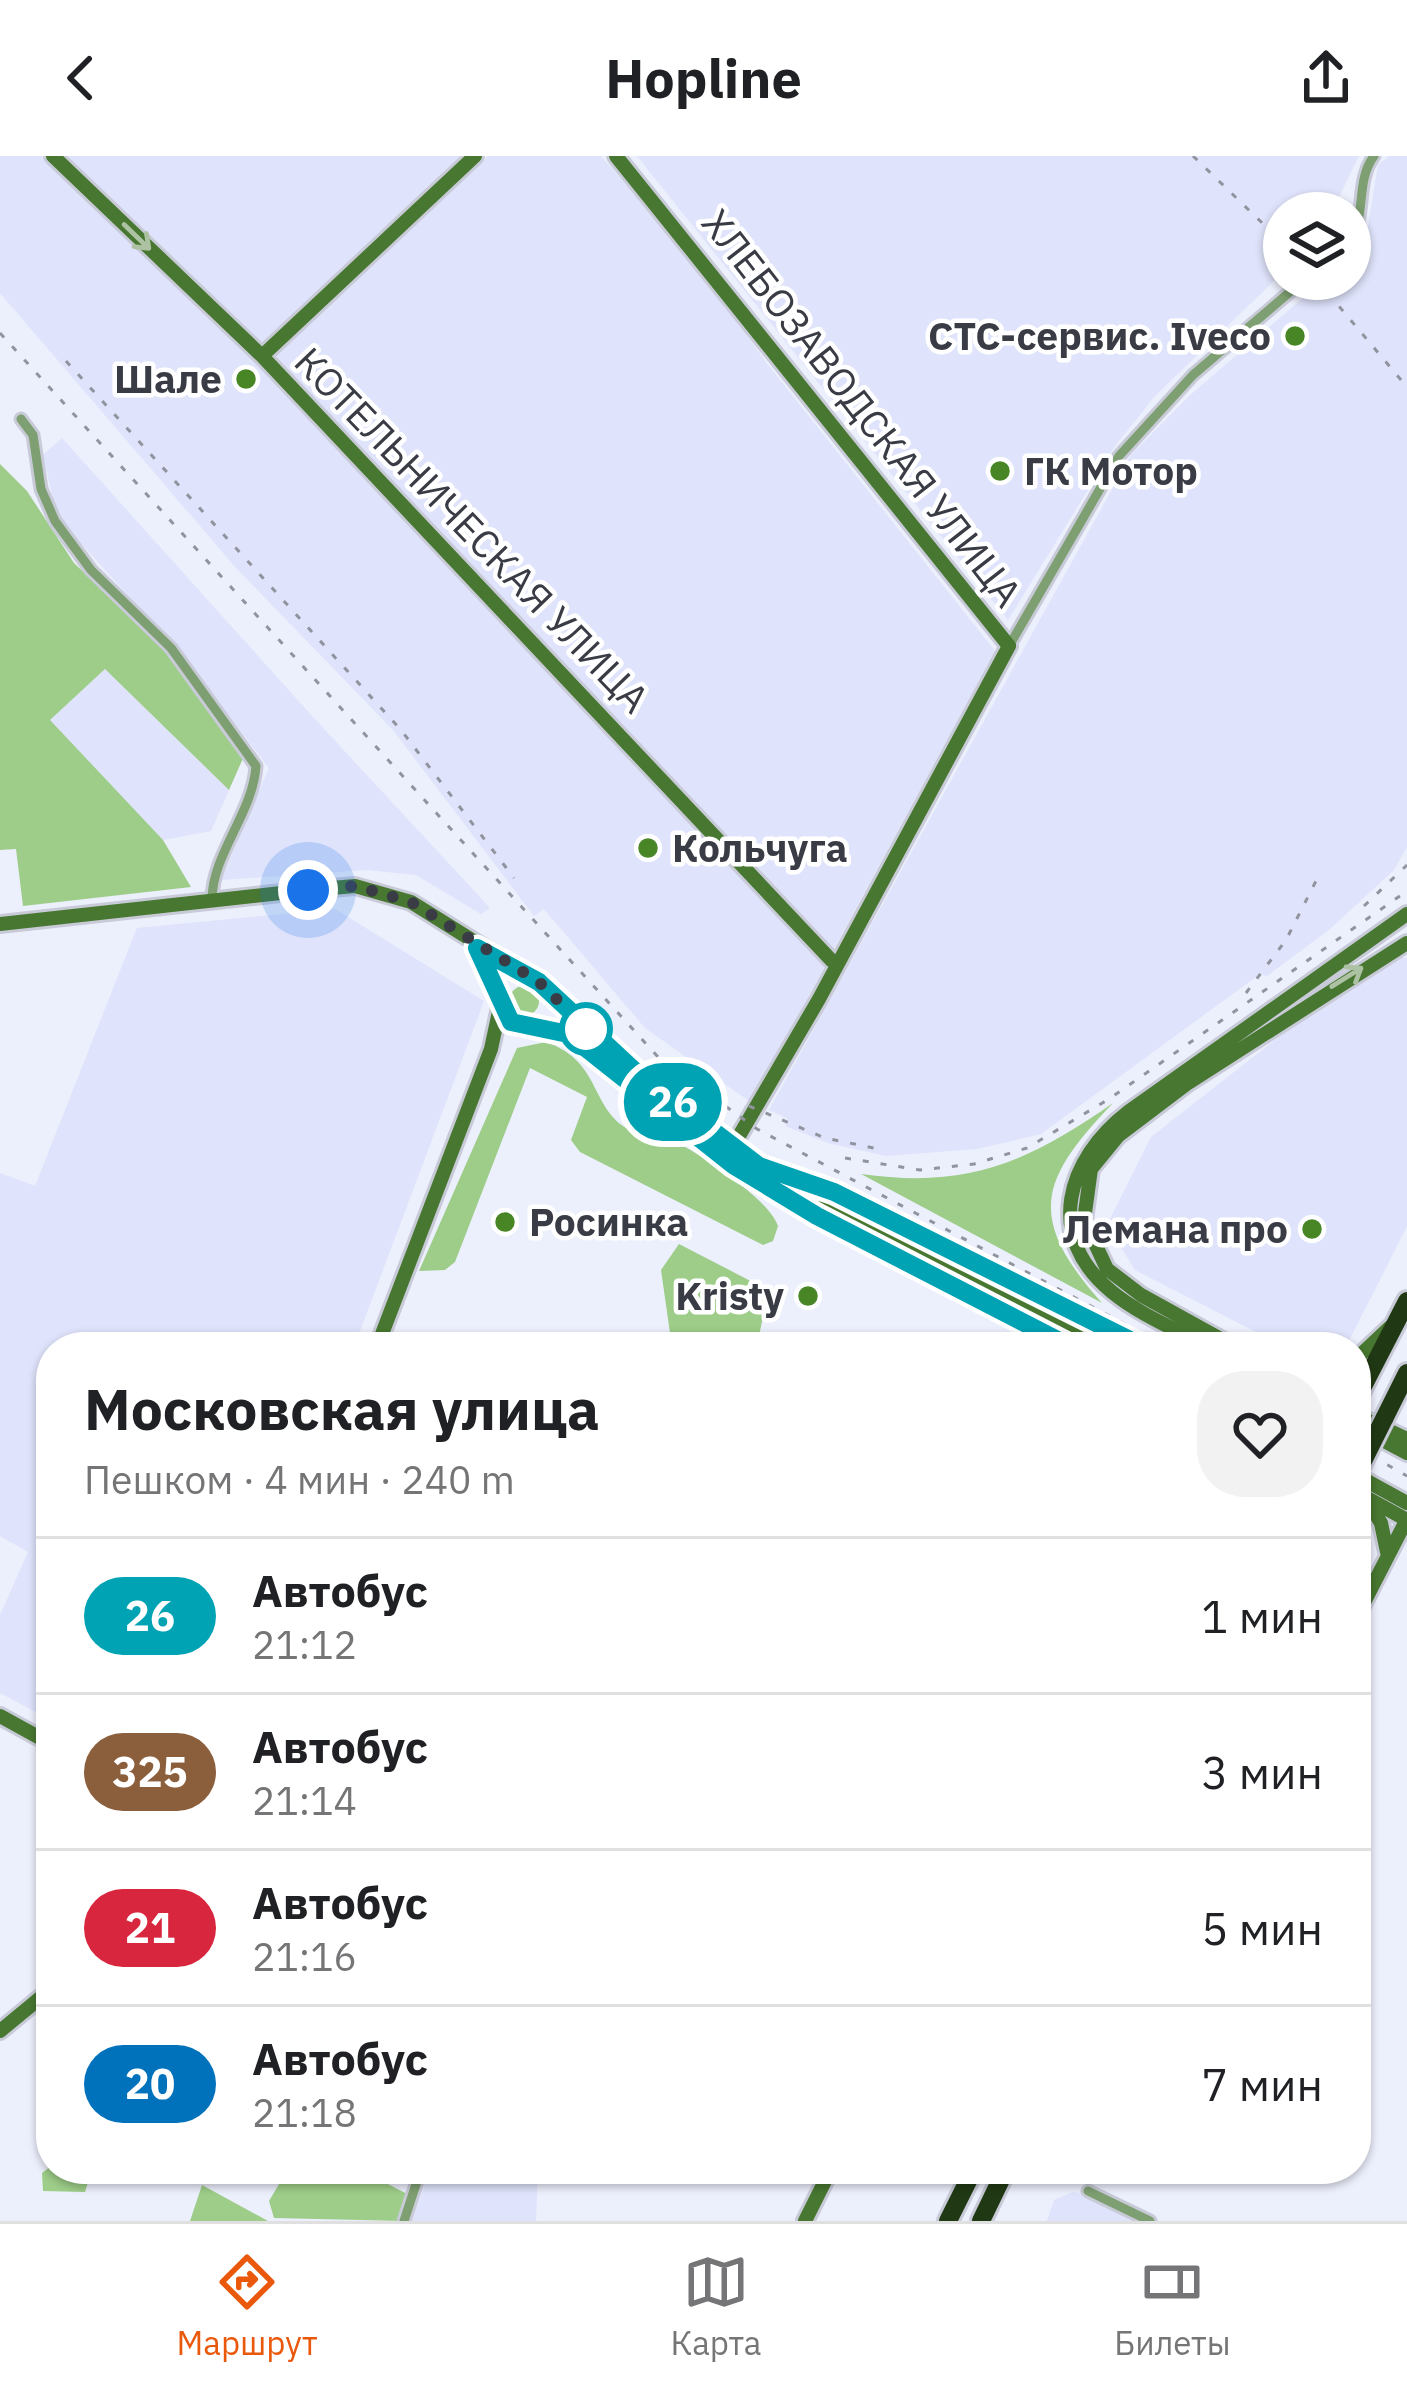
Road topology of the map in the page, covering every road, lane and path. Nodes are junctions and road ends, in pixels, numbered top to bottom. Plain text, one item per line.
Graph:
1 (53, 156) edge
2 (475, 156) edge
3 (616, 156) edge
4 (1374, 156) edge
5 (1360, 192) edge
6 (1280, 300) edge
7 (262, 356) junction
8 (21, 419) dead end
9 (1010, 646) junction
10 (212, 900) junction
11 (1407, 914) edge
12 (862, 917) junction
13 (0, 924) edge
14 (1407, 943) edge
15 (477, 948) junction
16 (832, 961) junction
17 (528, 977) junction
18 (547, 992) junction
19 (500, 1004) junction
20 (531, 1024) junction
21 (789, 1048) junction
22 (491, 1049) junction
23 (732, 1148) junction
24 (759, 1166) junction
25 (1402, 1310) edge
26 (383, 1332) edge
27 (1042, 1332) edge
28 (1074, 1332) edge
29 (1112, 1332) edge
30 (1181, 1332) edge
31 (1208, 1332) edge
32 (1371, 1343) edge
33 (1371, 1371) edge
34 (1407, 1373) edge
35 (1371, 1422) edge
36 (1371, 1434) edge
37 (1407, 1439) edge
38 (1371, 1445) edge
39 (1407, 1454) edge
40 (1371, 1483) edge
41 (1371, 1500) edge
42 (1407, 1503) edge
43 (1371, 1509) edge
44 (1407, 1519) edge
45 (1407, 1547) edge
46 (1387, 1555) junction
47 (1371, 1588) edge
48 (0, 1716) edge
49 (36, 1736) edge
50 (36, 2001) edge
51 (0, 2031) edge
52 (416, 2184) edge
53 (824, 2184) edge
54 (966, 2184) edge
55 (999, 2184) edge
56 (1088, 2191) dead end
57 (404, 2221) edge
58 (805, 2221) edge
59 (948, 2221) edge
60 (981, 2221) edge
61 (1150, 2221) edge

1 -> 7 main road, КОТЕЛЬНИЧЕСКАЯ УЛИЦА
2 - 7 main road
3 - 9 main road, ХЛЕБОЗАВОДСКАЯ УЛИЦА
4 - 5 street
6 - 9 street
7 - 16 main road, КОТЕЛЬНИЧЕСКАЯ УЛИЦА
8 - 10 street
9 - 12 main road
10 - 13 main road
10 - 15 main road
11 - 30 main road
12 - 16 main road
12 - 21 main road
31 -> 14 main road
15 - 17 main road
15 - 19 main road
16 - 21 main road
17 - 18 main road
17 - 19 main road
18 - 20 main road
18 - 23 main road
19 - 20 main road
19 - 22 main road
20 - 22 main road
20 - 27 main road
21 - 23 main road
22 - 26 main road
23 - 24 main road
24 - 28 main road
24 - 29 main road
25 - 32 main road
25 - 33 highway
34 - 38 highway, bridge
35 - 37 main road
36 - 39 main road
40 - 42 main road
41 - 44 main road
43 - 46 main road
44 - 46 main road
45 - 46 main road
46 - 47 main road
48 - 49 main road
50 - 51 main road
52 - 57 street
53 - 58 main road
54 - 59 highway
55 - 60 highway
56 - 61 street

